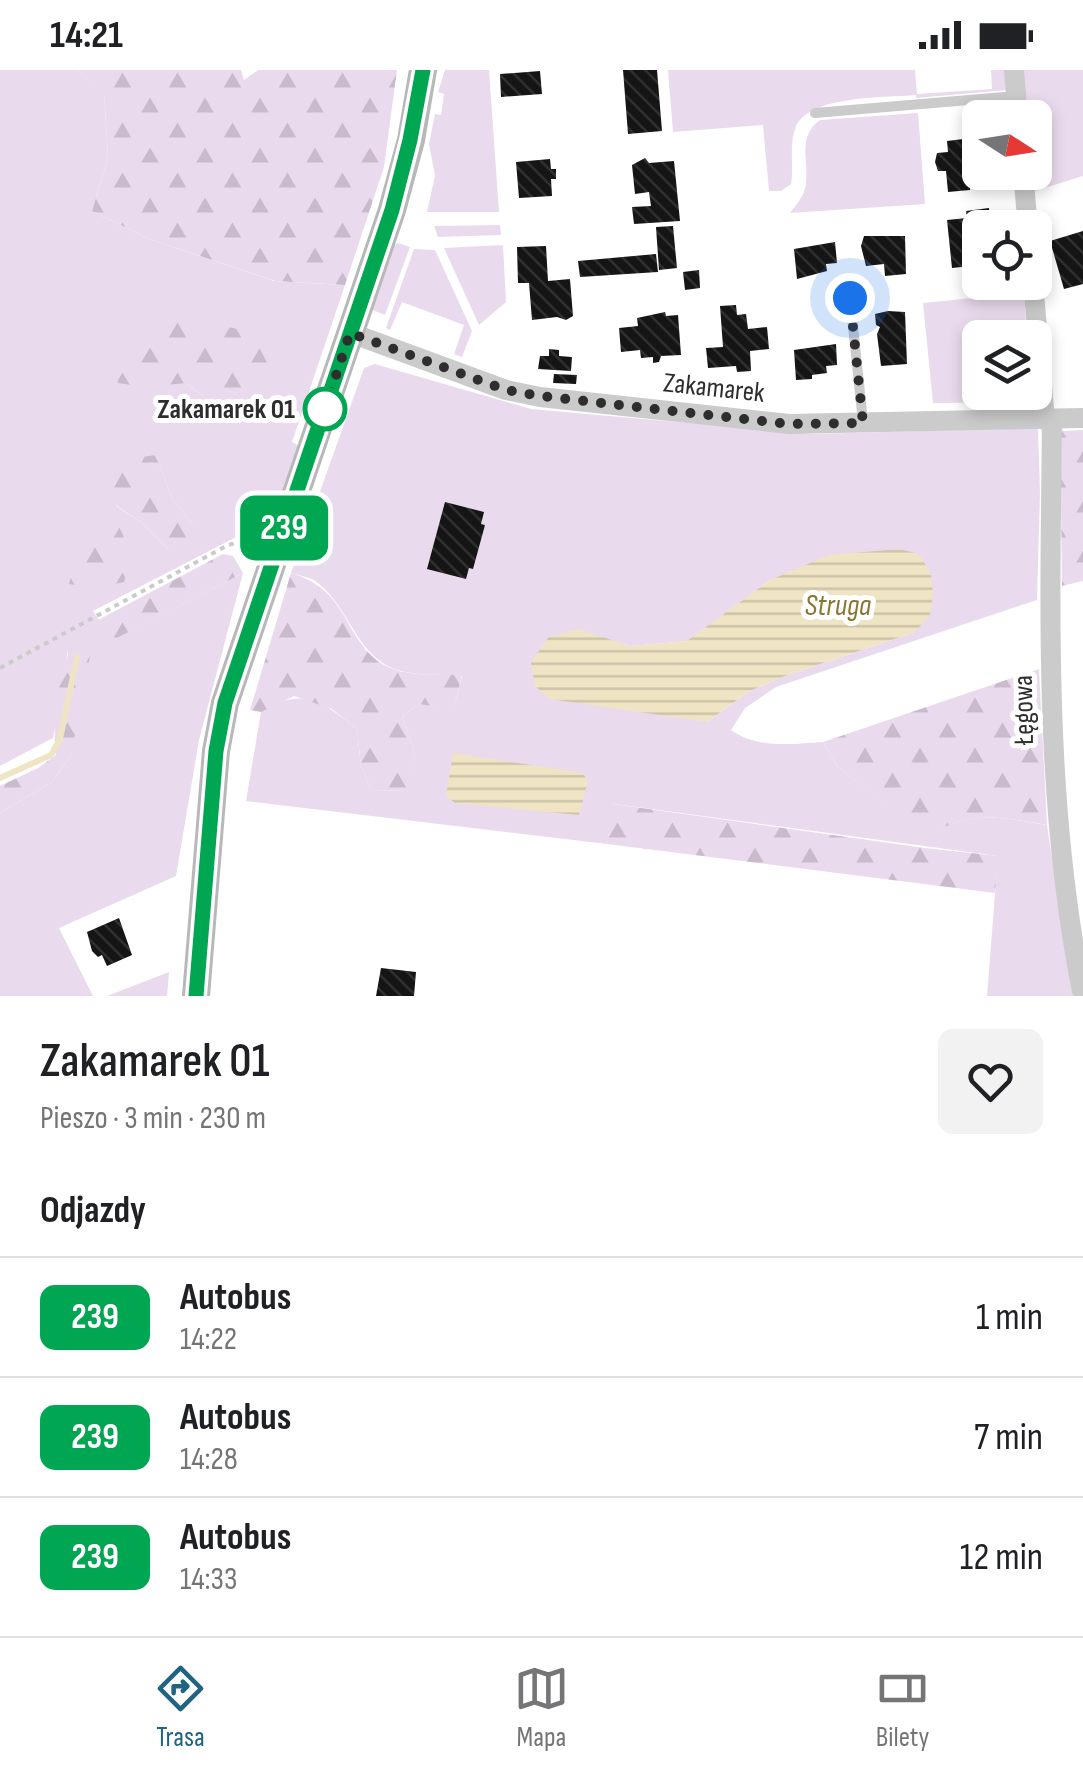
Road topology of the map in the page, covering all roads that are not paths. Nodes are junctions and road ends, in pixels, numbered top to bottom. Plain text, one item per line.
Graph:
1 (423, 70) edge
2 (1014, 70) edge
3 (1016, 96) junction
4 (1016, 100) edge
5 (815, 113) dead end
6 (850, 298) dead end
7 (1035, 300) edge
8 (350, 333) junction
9 (1083, 418) edge
10 (1048, 420) junction
11 (863, 423) junction
12 (196, 996) edge
13 (1083, 996) edge

1 - 8 street
2 - 3 street
3 - 4 street
3 - 5 lane
6 - 11 lane
7 - 10 street, Łęgowa
8 - 11 street, Zakamarek
8 - 12 street
9 - 10 street, Zakamarek
10 - 11 street, Zakamarek
10 - 13 street, Łęgowa

